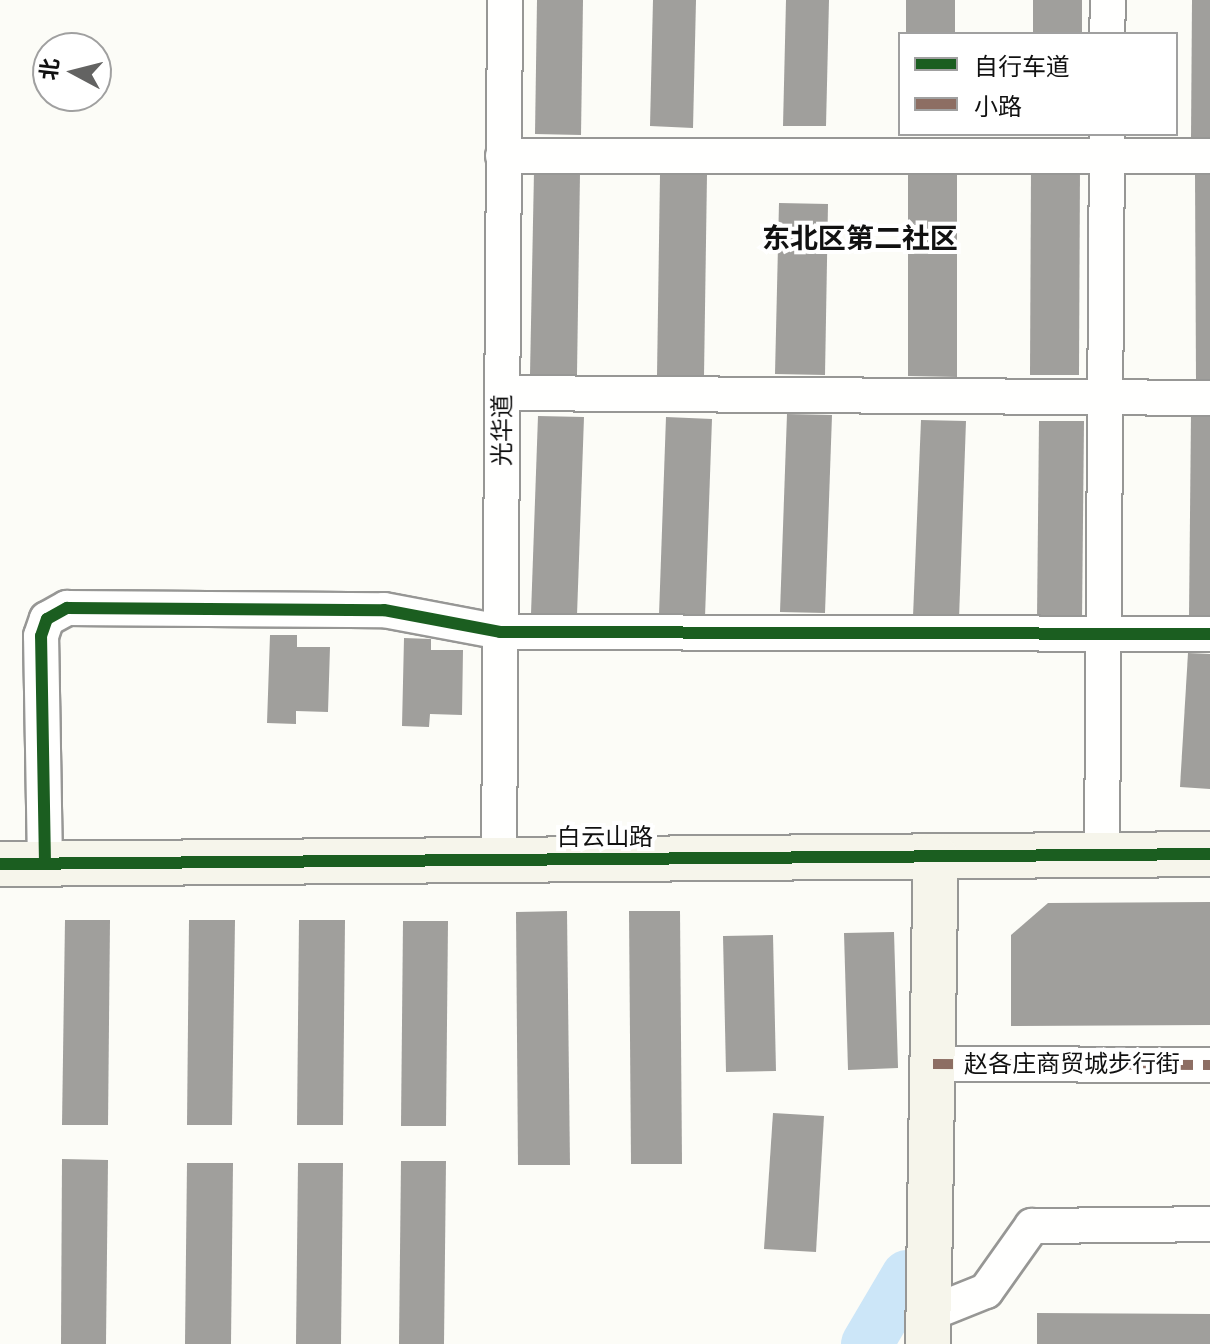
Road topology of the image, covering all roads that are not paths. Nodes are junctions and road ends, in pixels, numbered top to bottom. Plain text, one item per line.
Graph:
1 (505, 0) edge
2 (1108, 0) edge
3 (1107, 32) edge
4 (1107, 145) edge
5 (503, 156) junction
6 (1210, 156) edge
7 (502, 393) junction
8 (1105, 397) junction
9 (1210, 398) edge
10 (500, 632) junction
11 (1105, 632) junction
12 (1210, 634) edge
13 (1102, 854) junction
14 (1210, 854) edge
15 (936, 856) junction
16 (499, 860) junction
17 (45, 863) junction
18 (0, 864) edge
19 (933, 1064) junction
20 (1210, 1065) edge
21 (1210, 1224) edge
22 (929, 1329) edge

1 - 5 street, 光华道
2 - 3 street
4 - 5 street
4 - 6 street
4 - 8 street
5 - 7 street, 光华道
7 - 8 street
7 - 10 street, 光华道
8 - 9 street
8 - 11 street
10 - 11 street
10 - 16 street, 光华道
10 - 17 street
11 - 12 street
11 - 13 street
13 - 14 street, 白云山路
13 - 15 street, 白云山路
15 - 16 street, 白云山路
15 - 19 street
16 - 17 street, 白云山路
17 - 18 street, 白云山路
19 - 20 street, 赵各庄商贸城步行街
19 - 22 street
21 - 22 street

